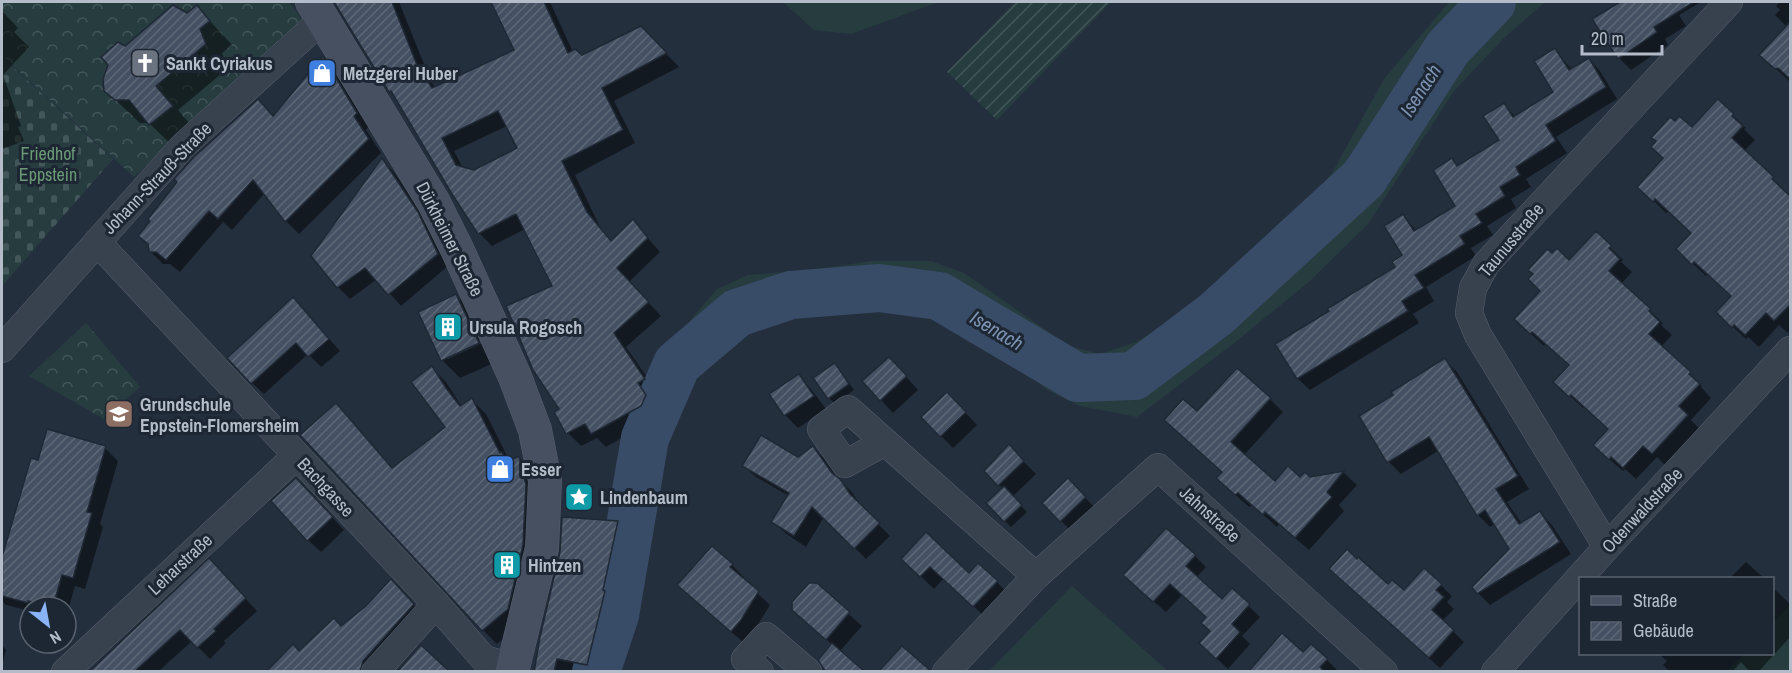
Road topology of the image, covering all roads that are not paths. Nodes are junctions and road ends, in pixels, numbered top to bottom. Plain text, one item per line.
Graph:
1 (1730, 2) edge
2 (318, 10) edge
3 (97, 242) junction
4 (2, 349) edge
5 (1791, 350) edge
6 (885, 442) dead end
7 (296, 456) junction
8 (1607, 547) junction
9 (1036, 576) junction
10 (1580, 577) edge
11 (1579, 578) edge
12 (436, 604) junction
13 (512, 669) edge
14 (65, 672) edge
15 (375, 672) edge
16 (760, 672) edge
17 (808, 672) edge
18 (946, 672) edge
19 (1384, 672) edge
20 (1495, 672) edge

1 - 8 street, Taunusstraße
2 - 3 street, Johann-Strauß-Straße
2 - 13 main road, Dürkheimer Straße
3 - 4 street, Johann-Strauß-Straße
3 - 7 street, Bachgasse
5 - 8 street, Odenwaldstraße
6 - 9 street
7 - 12 street, Bachgasse
7 - 14 street, Leharstraße
8 - 10 street, Odenwaldstraße
9 - 18 street, Jahnstraße
9 - 19 street, Jahnstraße
11 - 20 street, Odenwaldstraße
12 - 13 street, Bachgasse
12 - 15 street
16 - 17 street

